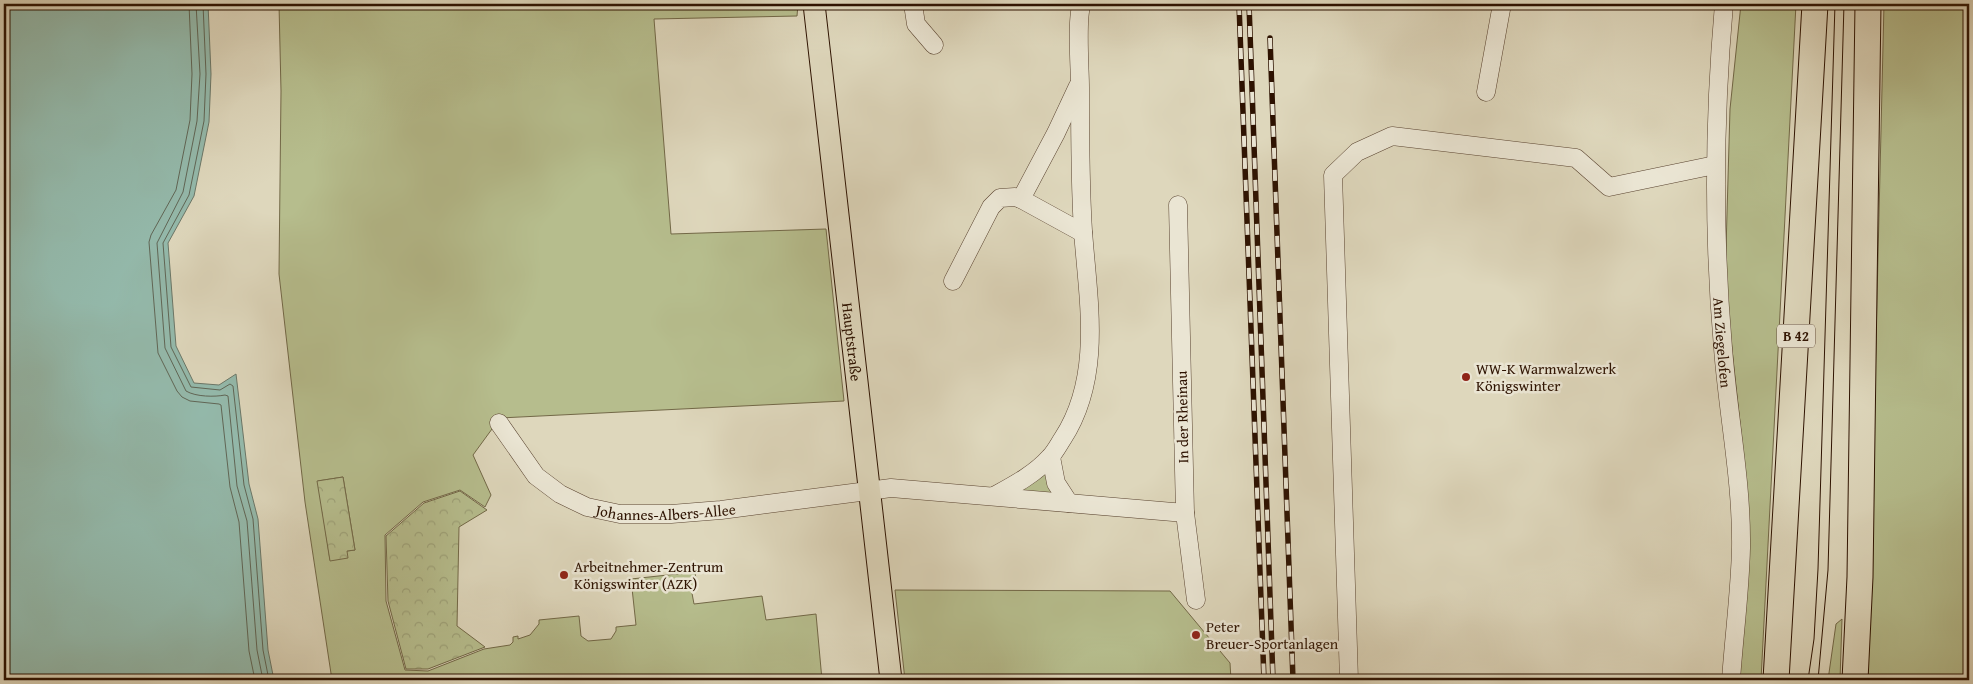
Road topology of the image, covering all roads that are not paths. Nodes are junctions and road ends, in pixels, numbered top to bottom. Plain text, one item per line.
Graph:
1 (814, 4) edge
2 (913, 4) edge
3 (1082, 4) edge
4 (1502, 4) edge
5 (1724, 4) edge
6 (1815, 4) edge
7 (1868, 4) edge
8 (934, 44) dead end
9 (1080, 82) junction
10 (1486, 92) dead end
11 (1715, 165) junction
12 (1021, 199) junction
13 (1178, 205) dead end
14 (1083, 232) junction
15 (953, 281) dead end
16 (499, 423) dead end
17 (1051, 457) junction
18 (868, 490) junction
19 (994, 496) junction
20 (1069, 503) junction
21 (1185, 513) junction
22 (1196, 600) dead end
23 (1776, 674) edge
24 (891, 680) edge
25 (1349, 680) edge
26 (1731, 680) edge
27 (1855, 680) edge

1 - 18 main road, Hauptstraße
2 - 8 street
3 - 9 street
4 - 10 street
5 - 11 street, Am Ziegelofen
6 - 23 highway, B 42
7 - 27 highway
9 - 12 street
9 - 14 street
11 - 25 street
11 - 26 street, Am Ziegelofen
12 - 14 street
12 - 15 street
13 - 21 street, In der Rheinau
14 - 17 street
16 - 18 street, Johannes-Albers-Allee
17 - 19 street
17 - 20 street
18 - 19 street
18 - 24 main road, Hauptstraße
19 - 20 street
20 - 21 street
21 - 22 street, In der Rheinau

